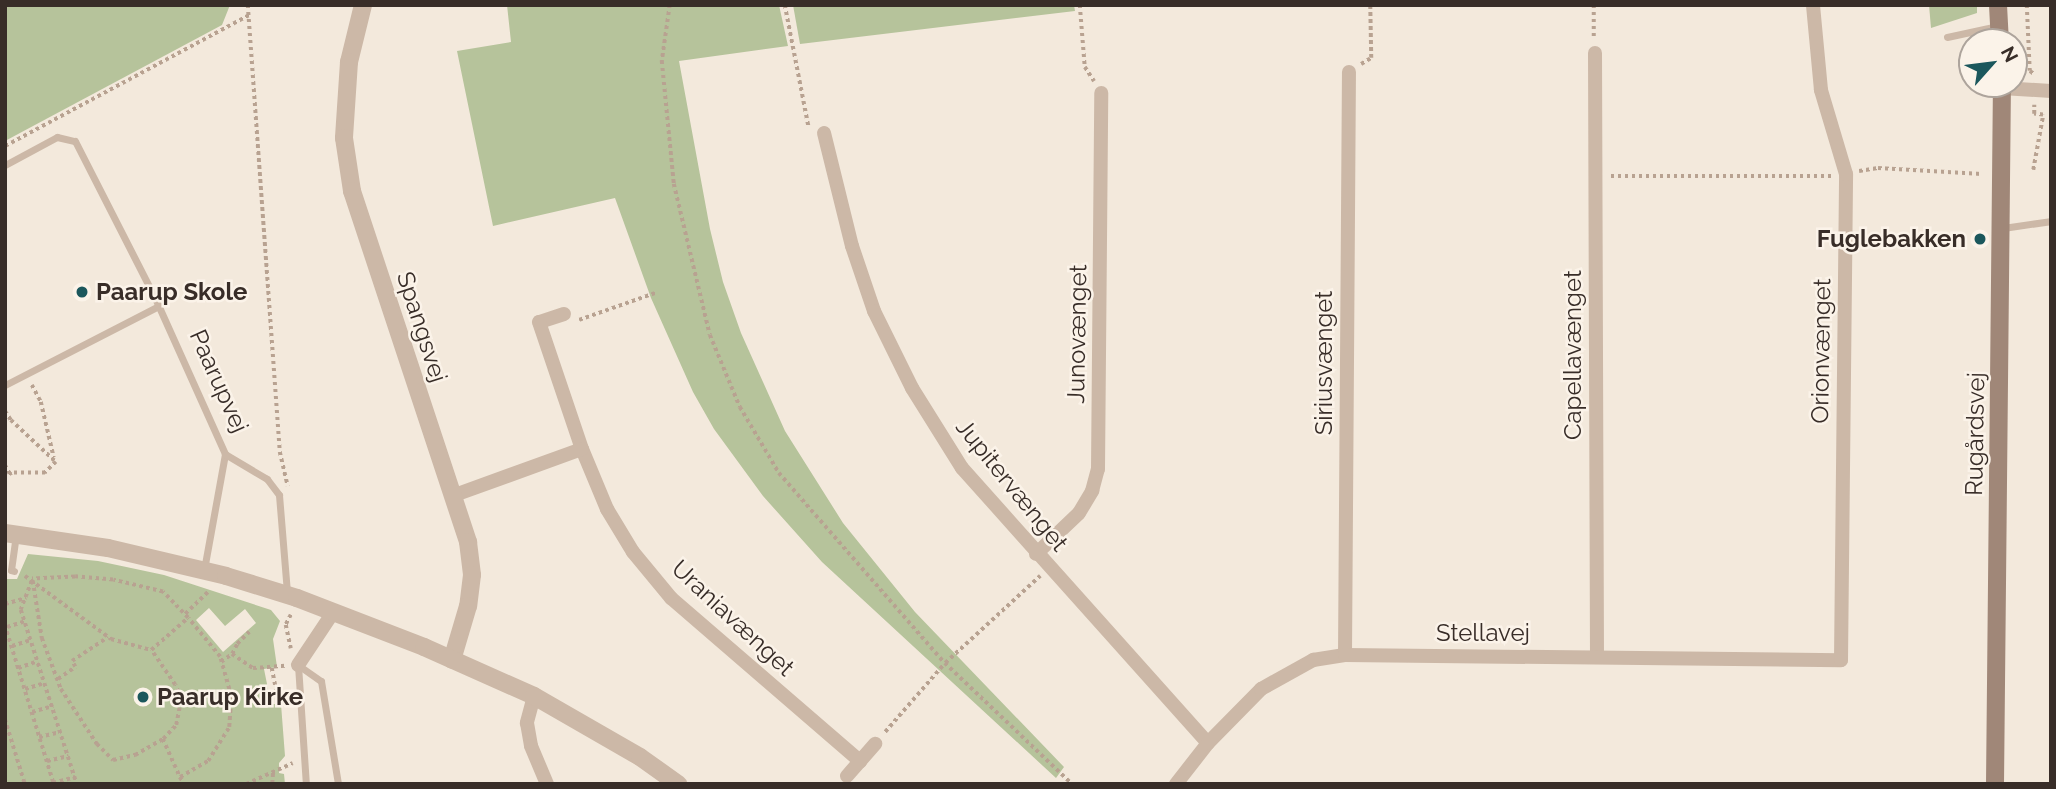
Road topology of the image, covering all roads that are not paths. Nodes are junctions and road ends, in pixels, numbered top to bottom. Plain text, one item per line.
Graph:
1 (363, 5) edge
2 (1813, 5) edge
3 (1998, 5) edge
4 (2000, 28) edge
5 (1958, 36) edge
6 (1947, 37) dead end
7 (1595, 53) road end
8 (1349, 72) road end
9 (2028, 89) edge
10 (2051, 91) edge
11 (1101, 93) road end
12 (2002, 98) edge
13 (824, 134) road end
14 (5, 165) edge
15 (2051, 221) edge
16 (2003, 228) junction
17 (159, 306) junction
18 (564, 314) road end
19 (5, 385) edge
20 (582, 449) junction
21 (225, 454) junction
22 (452, 496) junction
23 (10, 534) edge
24 (1036, 554) junction
25 (204, 570) junction
26 (14, 571) dead end
27 (287, 594) junction
28 (334, 611) junction
29 (1345, 655) junction
30 (1597, 657) junction
31 (453, 660) junction
32 (1841, 660) joint
33 (298, 665) junction
34 (534, 696) junction
35 (1208, 743) junction
36 (875, 744) road end
37 (860, 761) junction
38 (847, 776) dead end
39 (306, 784) edge
40 (338, 784) edge
41 (547, 784) edge
42 (678, 784) edge
43 (1176, 784) edge
44 (1995, 784) edge

1 - 22 street, Spangsvej
2 - 32 street, Orionvænget
3 - 4 main road
5 - 6 lane
7 - 30 street, Capellavænget
8 - 29 street, Siriusvænget
9 - 10 street
11 - 24 street, Junovænget
12 - 16 main road, Rugårdsvej
13 - 24 street, Jupitervænget
14 - 17 lane, Paarupvej
15 - 16 lane
16 - 44 main road, Rugårdsvej
17 - 19 lane
17 - 21 lane, Paarupvej
18 - 20 street, Uraniavænget
20 - 22 street
20 - 37 street, Uraniavænget
21 - 25 lane, Paarupvej
21 - 27 lane
22 - 31 street, Spangsvej
23 - 25 street
23 - 26 lane
24 - 35 street, Jupitervænget
25 - 27 street
27 - 28 street
28 - 31 street
28 - 33 street
29 - 30 street, Stellavej
29 - 35 street, Stellavej
30 - 32 street, Stellavej
31 - 34 street
33 - 39 lane
33 - 40 lane
34 - 41 street
34 - 42 street
35 - 43 street, Stellavej
36 - 37 street
37 - 38 street

